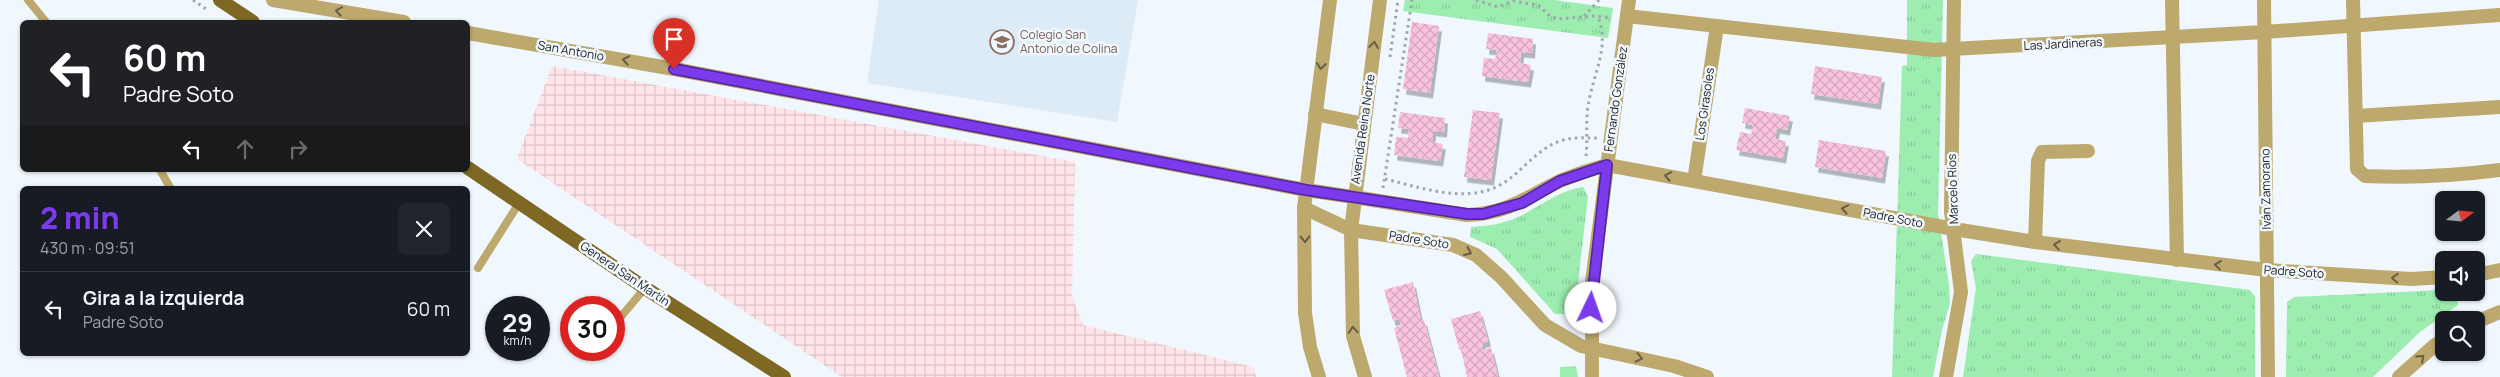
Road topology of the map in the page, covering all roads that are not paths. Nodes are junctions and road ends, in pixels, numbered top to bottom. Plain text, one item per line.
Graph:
1 (28, 0) edge
2 (220, 0) edge
3 (273, 0) edge
4 (1330, 0) edge
5 (1380, 0) edge
6 (1629, 0) edge
7 (1954, 0) edge
8 (2172, 0) edge
9 (2264, 0) edge
10 (2353, 0) edge
11 (2500, 15) edge
12 (1627, 16) junction
13 (44, 20) edge
14 (250, 20) edge
15 (392, 20) edge
16 (1716, 26) junction
17 (2354, 27) junction
18 (2264, 32) junction
19 (470, 33) edge
20 (2172, 38) junction
21 (1953, 50) junction
22 (2500, 107) edge
23 (1315, 114) junction
24 (2356, 116) junction
25 (1364, 124) junction
26 (2088, 150) dead end
27 (1607, 165) junction
28 (470, 169) edge
29 (2500, 170) edge
30 (161, 172) edge
31 (1694, 181) junction
32 (169, 186) edge
33 (1306, 190) junction
34 (1354, 197) junction
35 (519, 202) junction
36 (1304, 208) junction
37 (1954, 229) junction
38 (1351, 230) junction
39 (2035, 242) junction
40 (2177, 260) junction
41 (478, 268) dead end
42 (2267, 270) junction
43 (2500, 270) edge
44 (2485, 273) edge
45 (2435, 278) edge
46 (645, 288) junction
47 (625, 312) edge
48 (2500, 312) edge
49 (2485, 318) edge
50 (2435, 345) edge
51 (1591, 348) junction
52 (784, 377) edge
53 (1319, 377) edge
54 (1364, 377) edge
55 (1592, 377) edge
56 (1707, 377) edge
57 (1946, 377) edge
58 (2268, 377) edge
59 (2399, 377) edge

1 - 13 lane
2 - 14 main road
15 -> 3 street
4 -> 23 street
25 -> 5 street, Avenida Reina Norte
6 - 12 street, Fernando González
7 - 21 street, Marcelo Ríos
8 - 20 street
9 - 18 street, Iván Zamorano
10 - 17 street
11 - 17 street, Las Jardineras
12 - 16 street, Las Jardineras
12 - 27 street, Fernando González
16 - 21 street, Las Jardineras
16 - 31 street, Los Girasoles
17 - 18 street, Las Jardineras
17 - 24 street
18 - 20 street, Las Jardineras
18 - 42 street, Iván Zamorano
33 -> 19 street, San Antonio
20 - 21 street, Las Jardineras
20 - 40 street
21 - 37 street, Marcelo Ríos
22 - 24 street
23 - 25 street
23 - 33 street
24 - 29 street
25 - 34 street, Avenida Reina Norte
26 - 39 street
31 -> 27 street, Padre Soto
27 - 34 street, Padre Soto
27 - 51 street, Fernando González
28 - 35 main road, General San Martín
30 - 32 lane
37 -> 31 street, Padre Soto
33 - 34 street, Padre Soto
33 - 36 street
34 - 38 street, Avenida Reina Norte
35 - 41 lane
35 - 46 main road, General San Martín
36 - 38 street, Padre Soto
36 -> 53 street
37 - 39 street, Padre Soto
37 - 57 street, Marcelo Ríos
38 -> 51 street, Padre Soto
54 -> 38 street, Avenida Reina Norte
40 -> 39 street, Padre Soto
42 -> 40 street, Padre Soto
45 -> 42 street, Padre Soto
42 - 58 street, Iván Zamorano
43 - 44 street
46 - 47 lane
46 - 52 main road, General San Martín
48 - 49 street
59 -> 50 street
51 - 55 street, Fernando González
51 -> 56 street, Padre Soto

